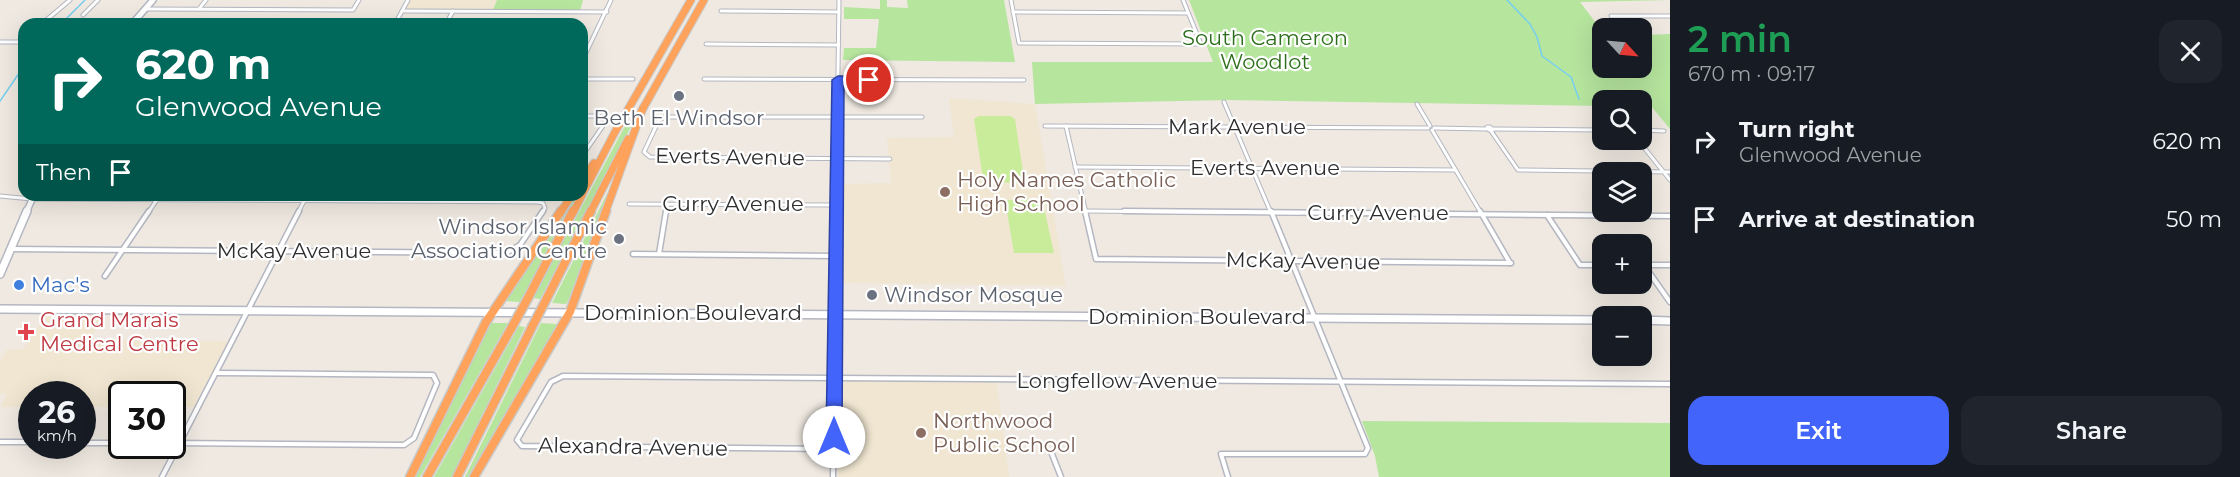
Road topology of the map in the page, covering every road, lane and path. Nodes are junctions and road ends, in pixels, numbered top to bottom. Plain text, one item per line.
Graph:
1 (70, 0) edge
2 (98, 0) edge
3 (153, 0) edge
4 (206, 0) edge
5 (359, 0) edge
6 (408, 0) edge
7 (612, 0) edge
8 (691, 0) edge
9 (704, 0) edge
10 (839, 0) edge
11 (1011, 0) edge
12 (1183, 0) edge
13 (145, 9) junction
14 (198, 9) junction
15 (402, 11) junction
16 (453, 11) junction
17 (721, 11) dead end
18 (607, 12) junction
19 (839, 12) junction
20 (1013, 12) junction
21 (1188, 13) junction
22 (83, 15) dead end
23 (1611, 16) dead end
24 (1670, 16) edge
25 (49, 18) edge
26 (137, 18) edge
27 (398, 18) edge
28 (450, 18) edge
29 (0, 42) edge
30 (18, 42) edge
31 (706, 44) dead end
32 (590, 45) joint
33 (839, 45) junction
34 (588, 49) edge
35 (588, 79) edge
36 (633, 79) dead end
37 (704, 79) dead end
38 (838, 80) junction
39 (1024, 80) dead end
40 (1224, 102) dead end
41 (1417, 104) dead end
42 (643, 108) junction
43 (588, 116) edge
44 (838, 117) junction
45 (922, 117) dead end
46 (1046, 126) dead end
47 (1066, 126) junction
48 (1235, 127) junction
49 (1431, 128) junction
50 (1490, 130) junction
51 (1592, 130) edge
52 (1652, 130) edge
53 (1664, 130) dead end
54 (615, 132) junction
55 (588, 147) edge
56 (1646, 150) edge
57 (837, 159) junction
58 (890, 159) dead end
59 (1076, 167) junction
60 (1253, 168) junction
61 (1455, 170) junction
62 (588, 171) edge
63 (1664, 172) junction
64 (1670, 172) edge
65 (1670, 180) edge
66 (588, 184) edge
67 (0, 196) edge
68 (18, 197) edge
69 (31, 201) edge
70 (155, 201) edge
71 (304, 201) joint
72 (568, 201) edge
73 (579, 201) edge
74 (629, 204) dead end
75 (668, 204) junction
76 (836, 205) junction
77 (1085, 211) junction
78 (1272, 213) junction
79 (1482, 214) junction
80 (1547, 215) junction
81 (1669, 217) edge
82 (10, 249) junction
83 (122, 250) junction
84 (279, 251) junction
85 (633, 254) dead end
86 (659, 254) junction
87 (835, 256) junction
88 (1292, 261) junction
89 (1511, 263) joint
90 (1592, 265) edge
91 (1652, 265) edge
92 (1670, 266) edge
93 (0, 274) edge
94 (105, 276) dead end
95 (1652, 277) edge
96 (1670, 302) edge
97 (0, 309) edge
98 (248, 310) junction
99 (492, 312) junction
100 (570, 312) junction
101 (835, 315) junction
102 (1314, 318) junction
103 (1592, 320) edge
104 (1652, 321) edge
105 (1670, 321) edge
106 (216, 373) junction
107 (563, 376) joint
108 (834, 378) junction
109 (1341, 383) junction
110 (1670, 384) edge
111 (186, 431) edge
112 (0, 442) edge
113 (18, 442) edge
114 (186, 444) edge
115 (834, 450) junction
116 (1052, 454) dead end
117 (171, 459) edge
118 (162, 477) edge
119 (410, 477) edge
120 (427, 477) edge
121 (457, 477) edge
122 (474, 477) edge
123 (833, 477) edge
124 (1061, 477) edge
125 (1228, 477) edge

1 - 25 street
2 - 22 street
3 - 13 street
4 - 14 street
5 - 14 street
6 - 15 street
7 - 18 street
8 - 54 highway
9 - 42 highway
10 - 19 street
11 - 20 street
12 - 21 street
13 - 14 street
13 - 26 street
15 - 16 street
15 - 27 street
16 - 18 street
16 - 28 street
17 - 19 street
18 - 32 street
19 - 33 street
20 - 21 street
20 - 21 street
23 - 24 street
29 - 30 street
31 - 33 street
32 - 34 street
33 - 38 street
35 - 36 street
37 - 38 street
38 - 39 street
38 - 44 street
40 - 48 street
41 - 49 street
42 - 100 highway
42 - 121 highway, bridge
43 - 55 street
44 - 45 street
44 - 57 street
44 - 57 street, Everts Avenue
46 - 47 street, Mark Avenue
47 - 48 street, Mark Avenue
47 - 59 street
48 - 49 street, Mark Avenue
48 - 60 street
49 - 50 street, Mark Avenue
49 - 61 street
50 - 51 street, Mark Avenue
50 - 63 street
52 - 53 street
54 - 62 highway
54 - 66 highway
56 - 63 street
57 - 58 street, Everts Avenue
57 - 76 street
59 - 60 street, Everts Avenue
59 - 77 street
60 - 61 street, Everts Avenue
60 - 78 street
61 - 79 street
63 - 64 street
63 - 65 street
67 - 68 street
69 - 82 street
70 - 83 street
71 - 84 street
71 - 84 street, McKay Avenue
72 - 99 highway
73 - 120 highway, bridge
74 - 75 street, Curry Avenue
75 - 76 street, Curry Avenue
75 - 86 street
76 - 87 street
77 - 78 street, Curry Avenue
77 - 88 street, McKay Avenue
78 - 79 street, Curry Avenue
78 - 88 street
79 - 80 street, Curry Avenue
79 - 89 street
80 - 81 street, Curry Avenue
80 - 90 street
82 - 83 street, McKay Avenue
82 - 93 street
83 - 84 street, McKay Avenue
83 - 94 street
84 - 98 street
85 - 86 street
86 - 87 street
87 - 101 street
88 - 89 street, McKay Avenue
88 - 102 street
91 - 92 street
95 - 96 street
97 - 98 street, Dominion Boulevard
98 - 99 street, Dominion Boulevard
98 - 106 street
99 - 100 street, Dominion Boulevard
99 - 119 highway
100 - 101 street, Dominion Boulevard
100 - 122 highway
101 - 102 street, Dominion Boulevard
101 - 108 street
102 - 103 street, Dominion Boulevard
102 - 109 street
104 - 105 street
106 - 111 street
106 - 114 street
107 - 108 street, Longfellow Avenue
107 - 115 street, Alexandra Avenue
108 - 109 street, Longfellow Avenue
108 - 115 street
109 - 110 street, Longfellow Avenue
109 - 125 street
112 - 113 street
115 - 123 street
116 - 124 street
117 - 118 street

